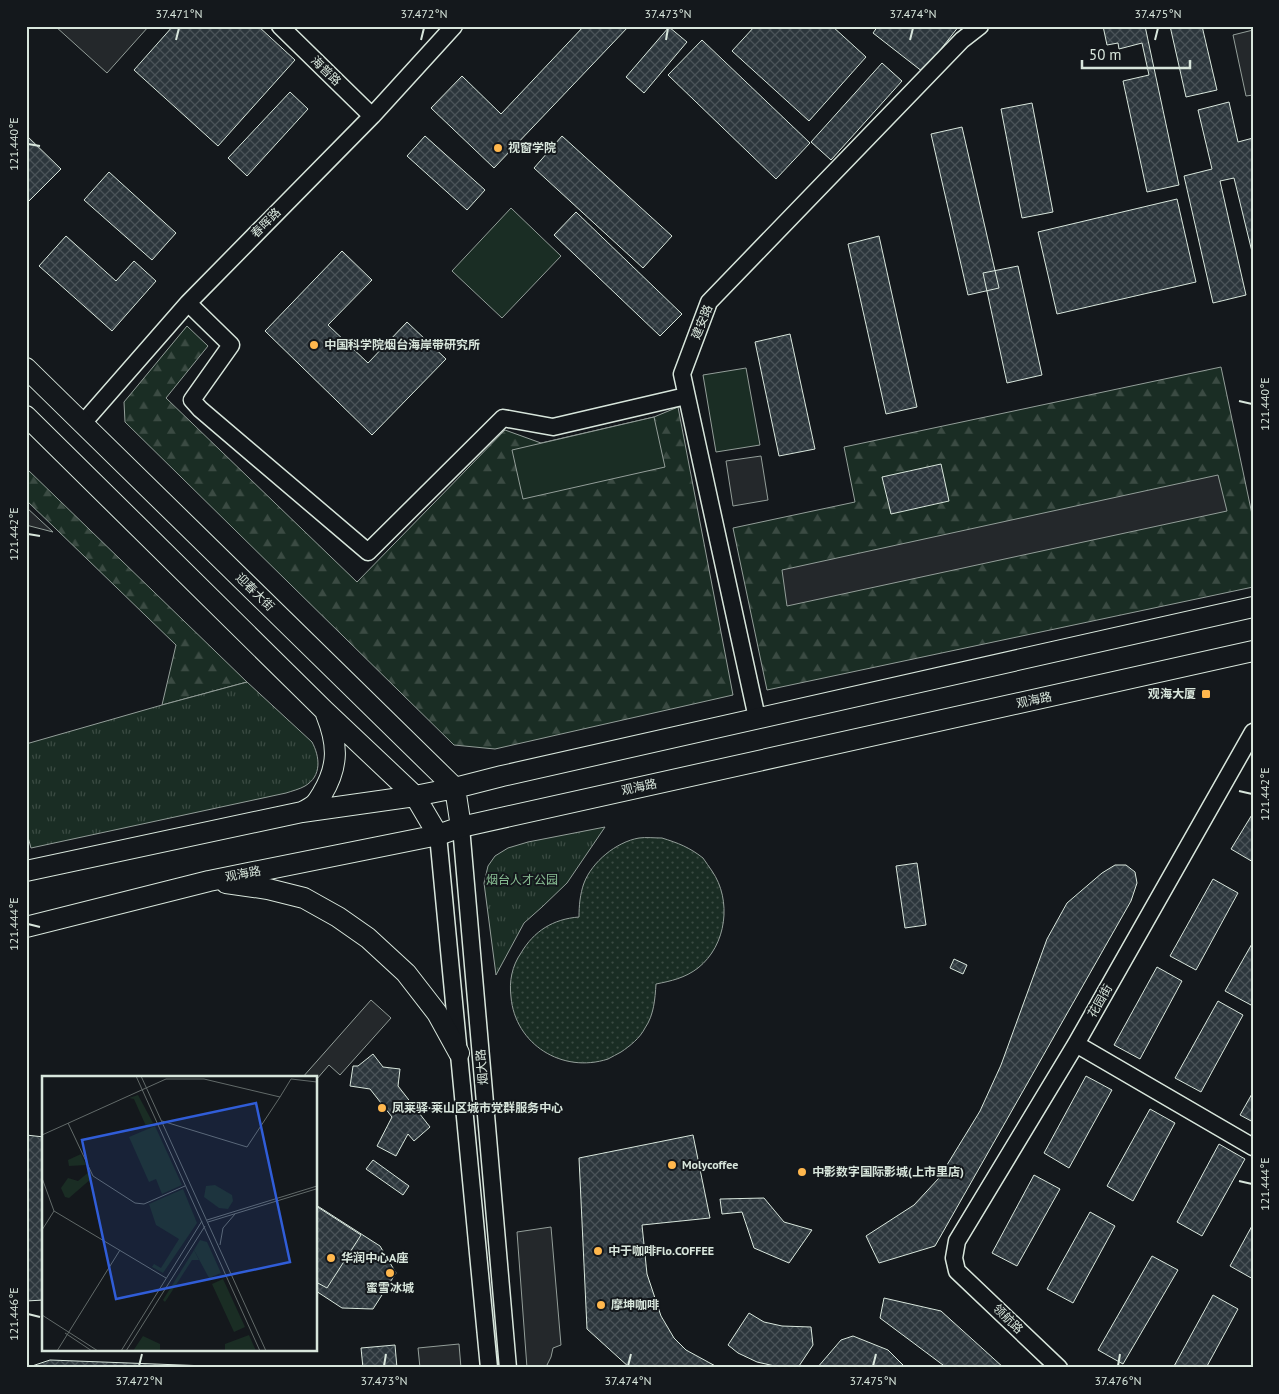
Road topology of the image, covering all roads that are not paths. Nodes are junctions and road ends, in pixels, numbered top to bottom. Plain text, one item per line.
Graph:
1 (280, 26) edge
2 (454, 26) edge
3 (980, 26) edge
4 (372, 116) junction
5 (188, 303) junction
6 (26, 368) edge
7 (686, 396) junction
8 (26, 416) edge
9 (83, 423) junction
10 (1253, 607) edge
11 (1253, 651) edge
12 (324, 710) junction
13 (757, 718) junction
14 (1253, 732) edge
15 (455, 788) junction
16 (415, 796) junction
17 (302, 812) junction
18 (461, 827) junction
19 (438, 835) junction
20 (26, 871) edge
21 (209, 880) junction
22 (26, 927) edge
23 (1076, 1044) junction
24 (459, 1053) junction
25 (1253, 1147) edge
26 (957, 1271) joint
27 (489, 1368) edge
28 (508, 1368) edge
29 (1058, 1368) edge

1 - 4 street, 海普路
2 - 4 street, 春晖路
3 - 7 street, 建安路
4 - 5 street, 春晖路
5 - 7 street
5 - 9 street, 春晖路
6 - 9 main road, 迎春大街
7 - 13 street, 建安路
8 - 12 main road
9 - 15 main road, 迎春大街
10 - 13 main road
11 - 18 main road, 观海路
12 - 16 main road
12 - 17 main road
13 - 15 main road
14 - 23 street, 花园街
15 - 16 main road
15 - 18 main road
16 - 17 main road
16 - 19 main road
17 - 20 main road
18 - 19 main road, 观海路
18 - 28 street, 烟大路
19 - 21 main road, 观海路
19 - 24 street, 烟大路
21 - 22 main road, 观海路
21 - 24 main road
23 - 25 street
23 - 26 street, 花园街
24 - 27 street, 烟大路
26 - 29 street, 领航路

